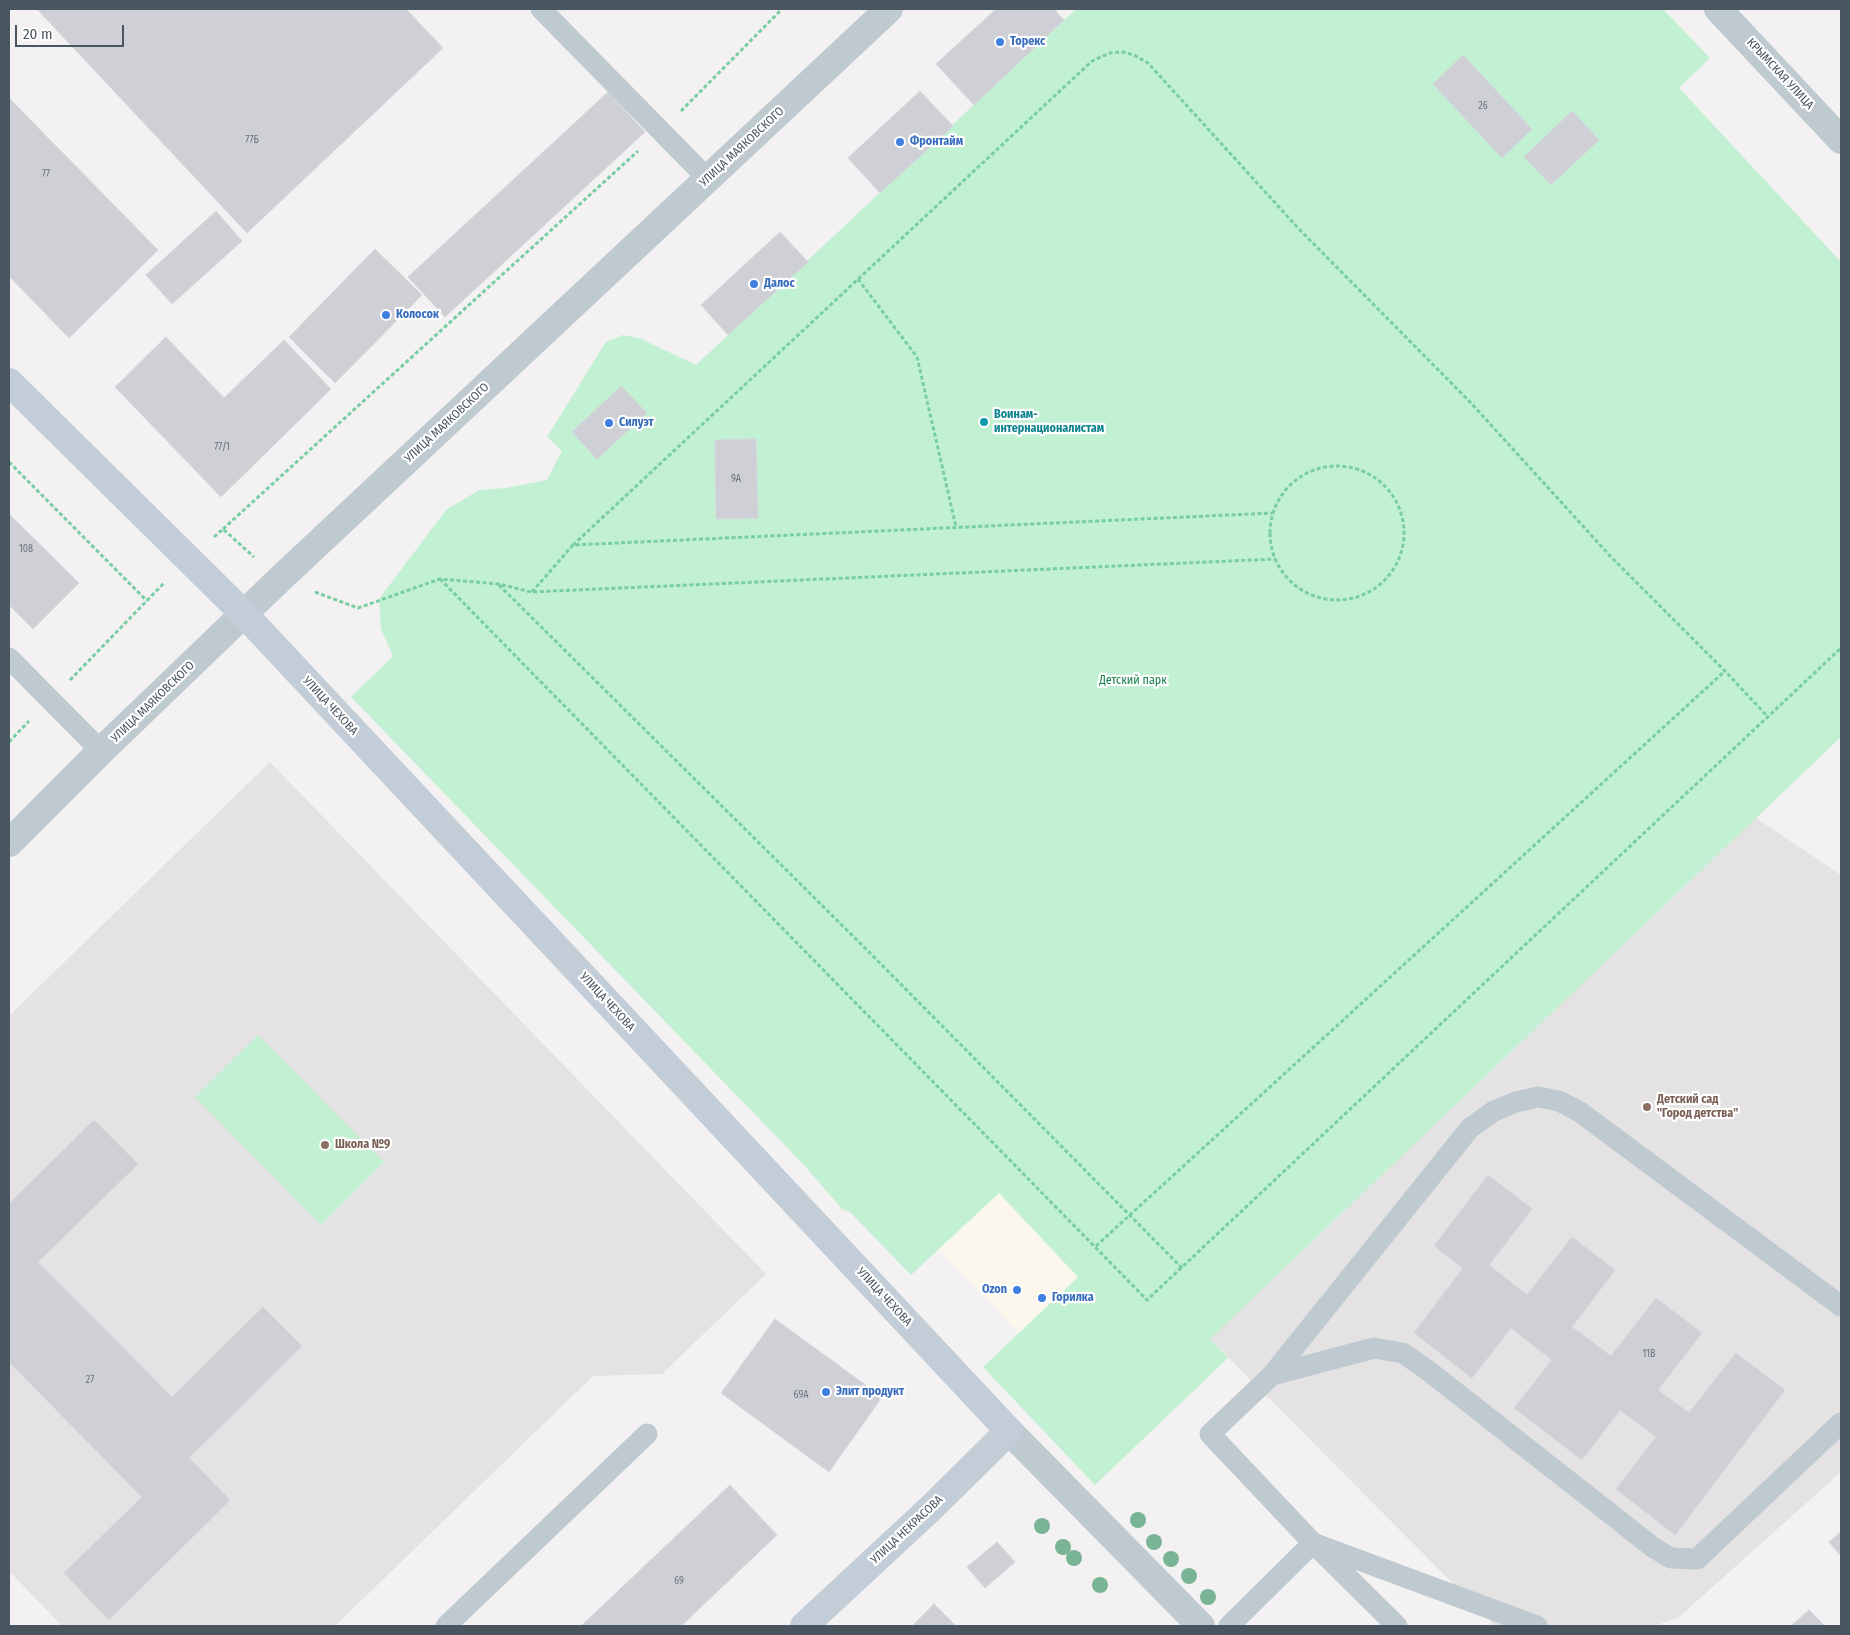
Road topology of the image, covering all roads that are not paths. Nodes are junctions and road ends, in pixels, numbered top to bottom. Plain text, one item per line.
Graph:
1 (542, 9) edge
2 (889, 9) edge
3 (1718, 9) edge
4 (1841, 140) edge
5 (708, 180) junction
6 (9, 382) edge
7 (244, 614) junction
8 (9, 658) edge
9 (101, 751) junction
10 (9, 843) edge
11 (1841, 1306) edge
12 (1272, 1375) junction
13 (1841, 1423) edge
14 (1008, 1431) junction
15 (647, 1434) dead end
16 (1314, 1543) junction
17 (816, 1623) edge
18 (446, 1626) edge
19 (1201, 1626) edge
20 (1229, 1626) edge
21 (1397, 1626) edge
22 (1537, 1626) edge

1 - 5 lane
2 - 5 street, УЛИЦА МАЯКОВСКОГО
3 - 4 street, КРЫМСКАЯ УЛИЦА
5 - 7 street, УЛИЦА МАЯКОВСКОГО
6 - 7 main road, УЛИЦА ЧЕХОВА
7 - 9 street, УЛИЦА МАЯКОВСКОГО
7 - 14 main road, УЛИЦА ЧЕХОВА
8 - 9 lane
9 - 10 street, УЛИЦА МАЯКОВСКОГО
11 - 12 lane
12 - 13 lane
12 - 16 lane
14 - 17 main road, УЛИЦА НЕКРАСОВА
14 - 19 street, УЛИЦА ЧЕХОВА
15 - 18 lane
16 - 20 lane
16 - 21 lane
16 - 22 lane

